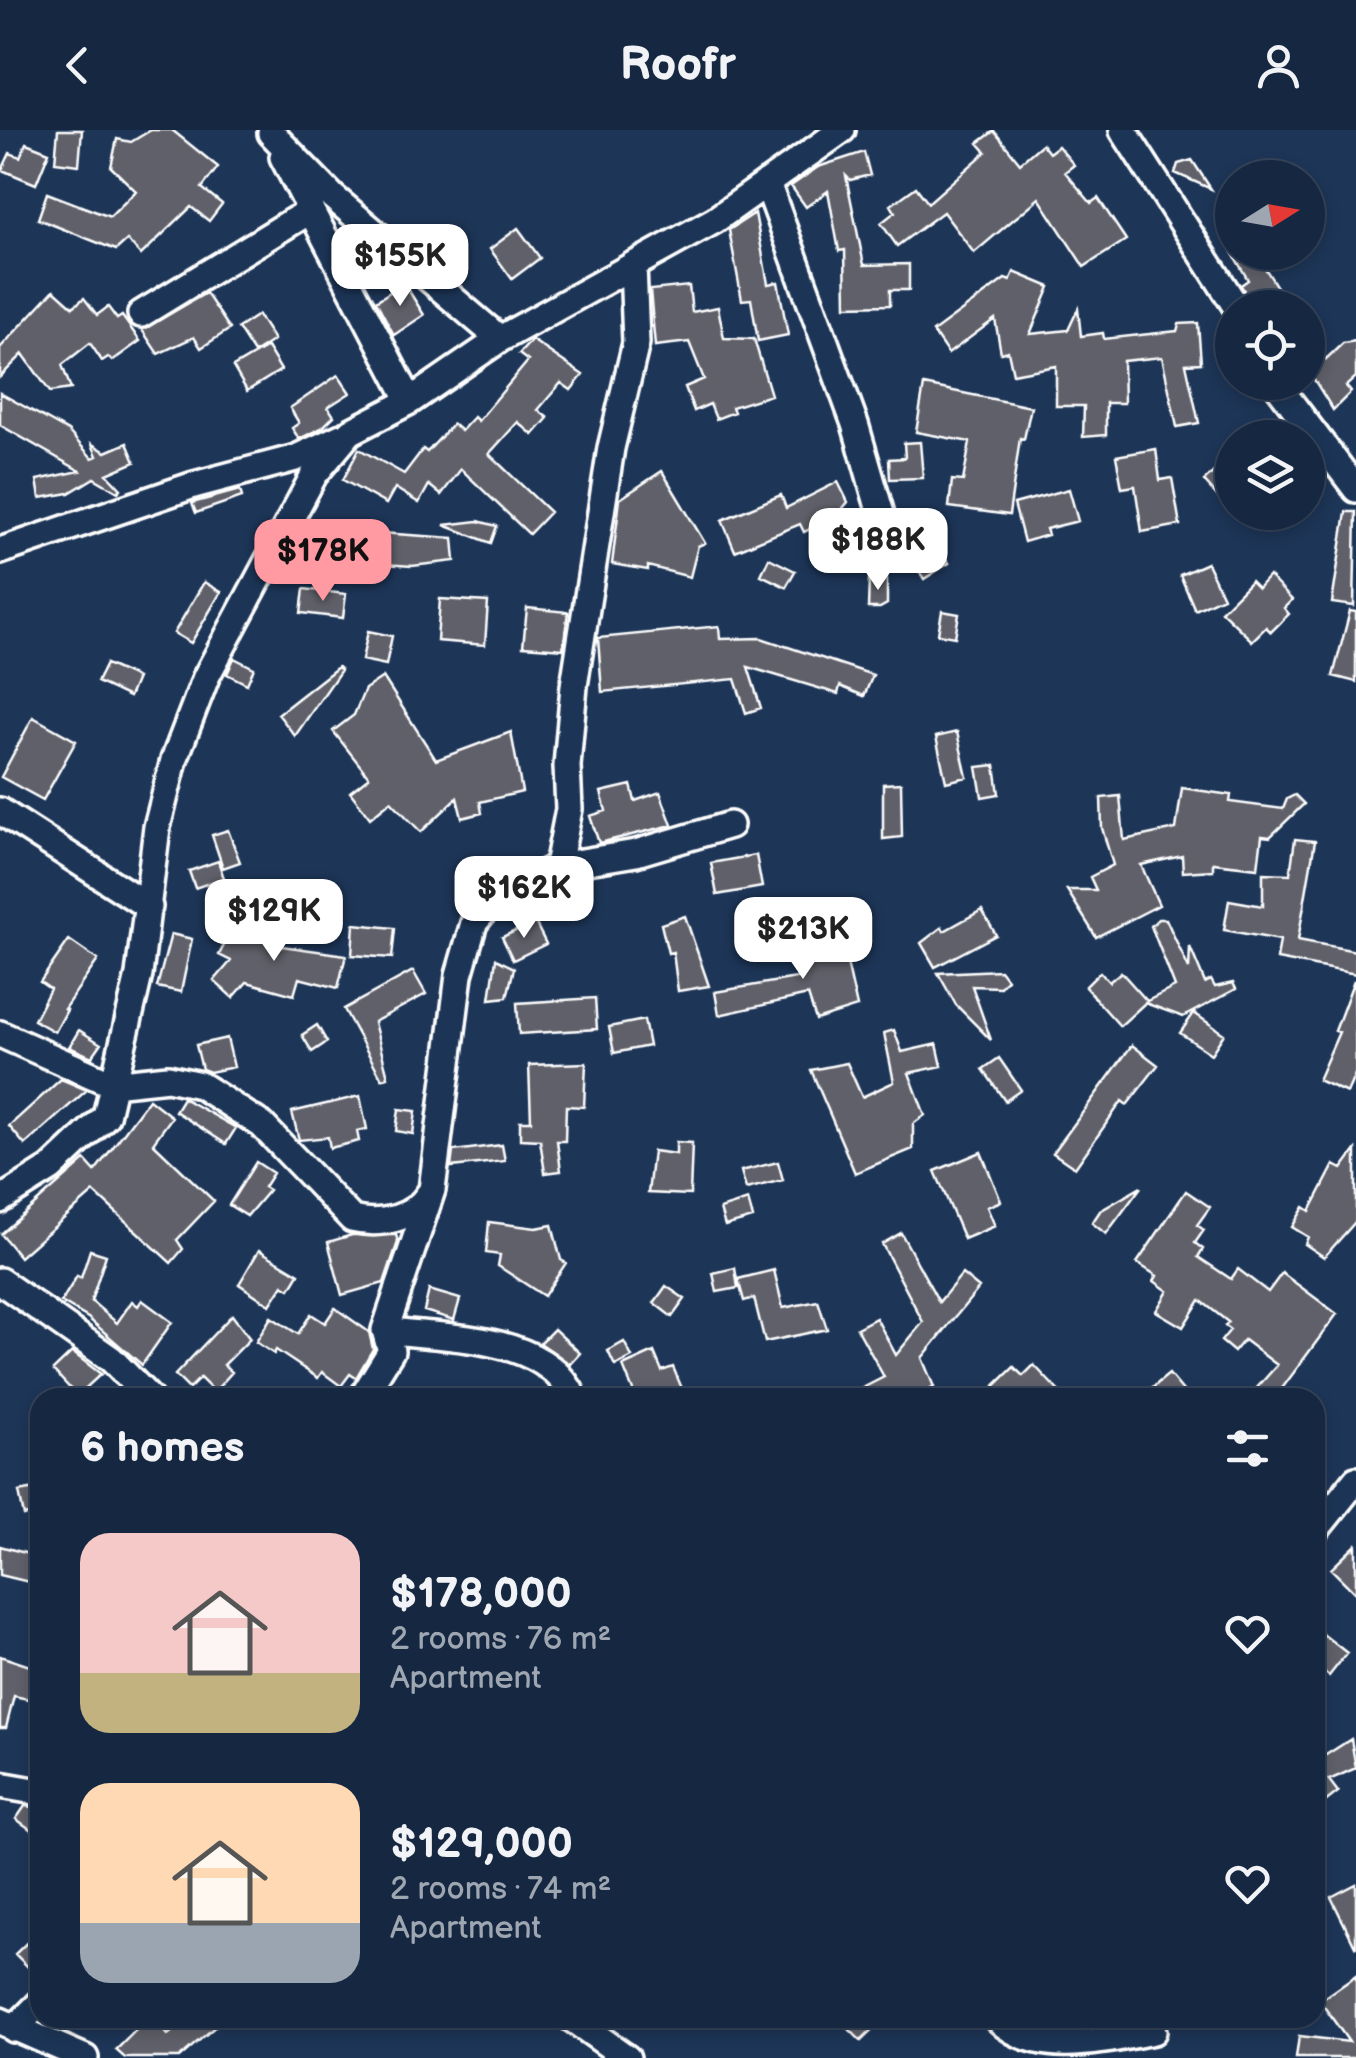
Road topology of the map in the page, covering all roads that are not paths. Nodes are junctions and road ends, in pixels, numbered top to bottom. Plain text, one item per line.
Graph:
1 (842, 130) edge
2 (1123, 130) edge
3 (270, 131) edge
4 (767, 183) junction
5 (311, 210) junction
6 (633, 265) junction
7 (1225, 290) edge
8 (141, 314) dead end
9 (500, 340) junction
10 (1289, 400) edge
11 (410, 401) junction
12 (350, 432) junction
13 (1356, 489) edge
14 (883, 520) dead end
15 (0, 550) edge
16 (0, 811) edge
17 (730, 825) dead end
18 (558, 866) junction
19 (149, 906) junction
20 (0, 1034) edge
21 (112, 1084) junction
22 (432, 1190) junction
23 (0, 1200) edge
24 (0, 1281) edge
25 (384, 1330) junction
26 (140, 1388) edge
27 (368, 1388) edge
28 (570, 1388) edge
29 (1355, 1485) edge
30 (1325, 1520) edge
31 (0, 1784) edge
32 (30, 1790) edge
33 (30, 2010) edge
34 (7, 2025) edge
35 (585, 2028) edge
36 (1007, 2028) edge
37 (1140, 2028) edge
38 (1153, 2028) edge
39 (84, 2058) edge
40 (627, 2058) edge
41 (1154, 2058) edge

1 - 4 street
2 - 7 street
3 - 5 street
3 - 9 street
4 - 6 street
4 - 14 street
5 - 8 street
5 - 11 street
6 - 9 street
6 - 18 street
9 - 11 street
10 - 13 street
11 - 12 street
12 - 15 street
12 - 19 street
16 - 19 street
17 - 18 street
18 - 22 street
19 - 21 street
20 - 21 street
21 - 22 street
21 - 23 street
22 - 25 street
24 - 26 street
25 - 27 street
25 - 28 street
29 - 30 street
31 - 32 street
33 - 34 street
34 - 39 street
35 - 40 street
36 - 37 street
38 - 41 street

